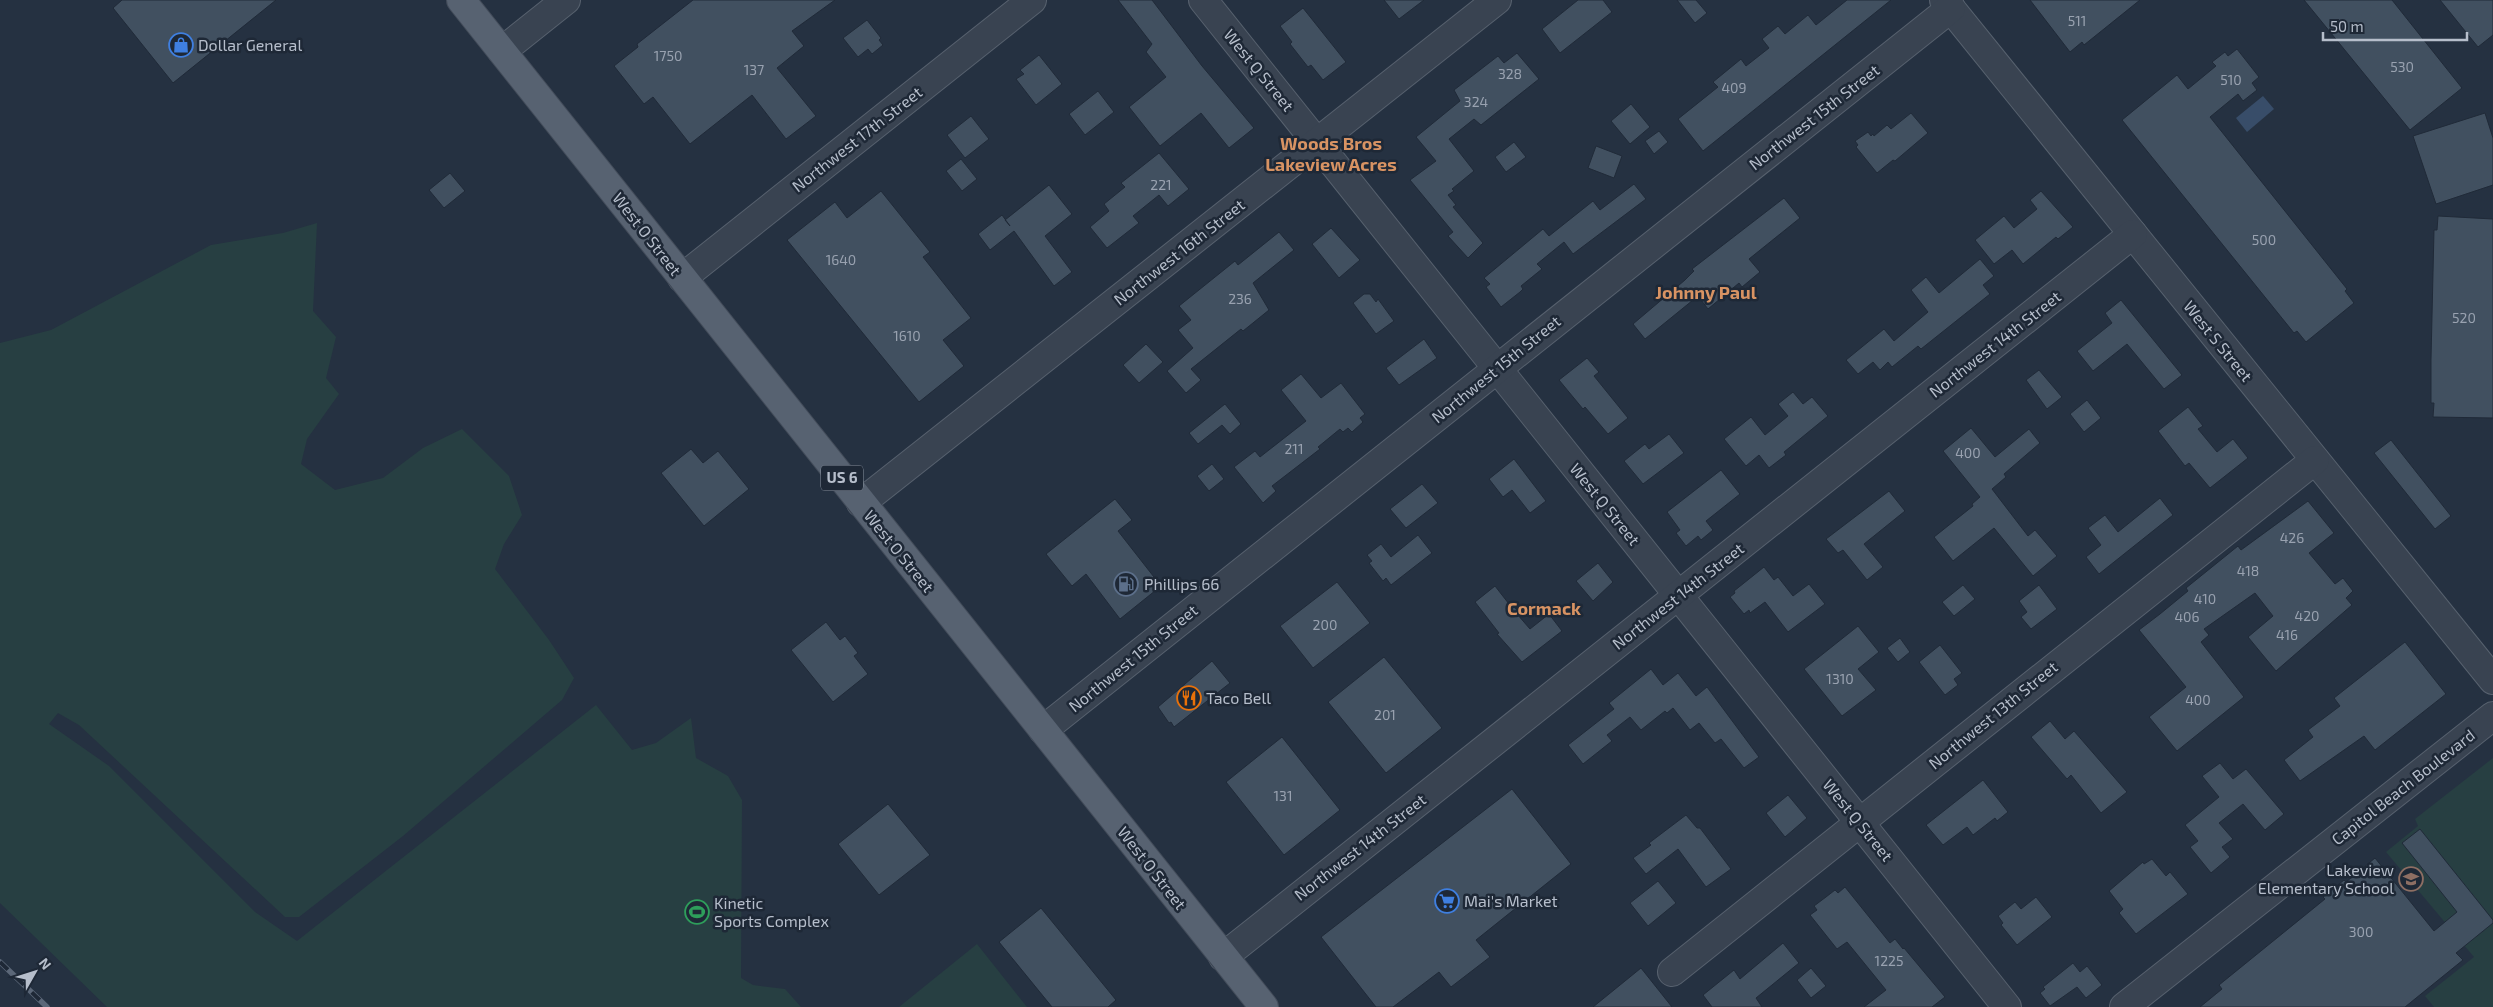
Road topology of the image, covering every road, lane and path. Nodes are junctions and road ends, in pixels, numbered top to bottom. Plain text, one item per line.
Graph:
1 (461, 0) edge
2 (566, 0) edge
3 (1032, 0) edge
4 (1203, 0) edge
5 (1497, 0) edge
6 (1948, 4) edge
7 (502, 51) junction
8 (1317, 143) junction
9 (2133, 234) junction
10 (682, 278) junction
11 (1497, 368) junction
12 (2315, 460) junction
13 (861, 503) junction
14 (1678, 596) junction
15 (2493, 680) edge
16 (2493, 716) edge
17 (1043, 730) junction
18 (1860, 822) junction
19 (1223, 957) junction
20 (1672, 972) dead end
21 (1264, 1007) edge
22 (2007, 1007) edge
23 (2124, 1007) edge

1 - 7 main road, West O Street / US 6
2 - 7 street
3 - 10 street, Northwest 17th Street
4 - 8 street, West Q Street
5 - 8 street, Northwest 16th Street
6 - 9 street, West S Street
6 - 11 street, Northwest 15th Street
7 - 10 main road, West O Street / US 6
8 - 11 street, West Q Street
8 - 13 street, Northwest 16th Street
9 - 12 street, West S Street
9 - 14 street, Northwest 14th Street
10 - 13 main road, West O Street / US 6
11 - 14 street, West Q Street
11 - 17 street, Northwest 15th Street
12 - 15 street, West S Street
12 - 18 street, Northwest 13th Street
13 - 17 main road, West O Street / US 6
14 - 18 street, West Q Street
14 - 19 street, Northwest 14th Street
16 - 23 street, Capitol Beach Boulevard
17 - 19 main road, West O Street / US 6
18 - 20 street, Northwest 13th Street
18 - 22 street, West Q Street
19 - 21 main road, West O Street / US 6

